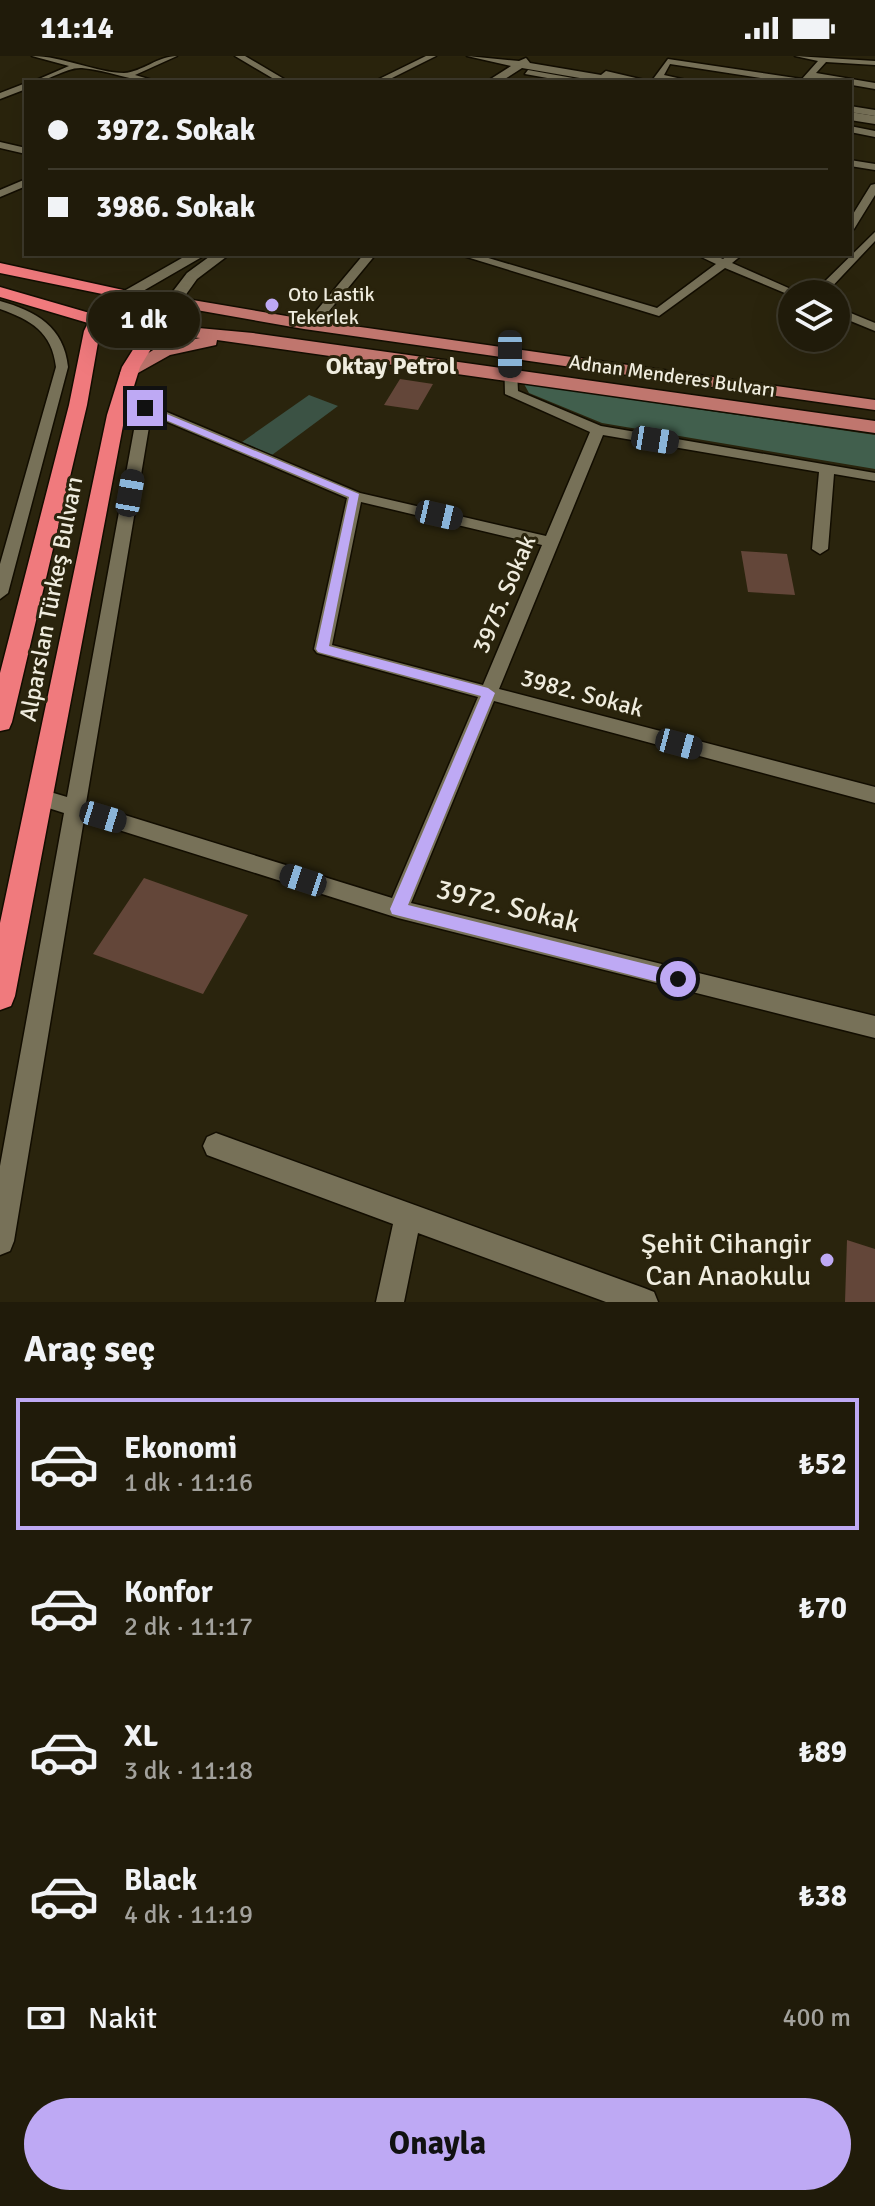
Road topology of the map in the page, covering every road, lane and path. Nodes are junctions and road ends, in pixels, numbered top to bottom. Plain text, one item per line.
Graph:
1 (36, 56) edge
2 (72, 56) edge
3 (173, 56) edge
4 (239, 56) edge
5 (432, 56) edge
6 (472, 56) edge
7 (500, 56) edge
8 (555, 56) edge
9 (799, 56) edge
10 (670, 58) edge
11 (825, 58) edge
12 (59, 61) junction
13 (875, 63) edge
14 (532, 64) edge
15 (78, 65) junction
16 (128, 75) junction
17 (269, 75) junction
18 (258, 78) dead end
19 (41, 80) edge
20 (147, 80) edge
21 (280, 80) edge
22 (381, 80) edge
23 (496, 80) edge
24 (513, 80) edge
25 (578, 80) edge
26 (612, 80) edge
27 (653, 80) edge
28 (806, 80) edge
29 (852, 84) edge
30 (875, 86) edge
31 (24, 87) edge
32 (1, 95) edge
33 (24, 100) edge
34 (852, 109) edge
35 (875, 113) edge
36 (852, 118) edge
37 (875, 123) edge
38 (852, 129) edge
39 (875, 134) edge
40 (0, 145) edge
41 (24, 151) edge
42 (852, 163) edge
43 (875, 167) edge
44 (24, 183) edge
45 (875, 187) edge
46 (0, 194) edge
47 (852, 224) edge
48 (852, 228) edge
49 (875, 235) edge
50 (196, 256) edge
51 (220, 256) edge
52 (368, 256) edge
53 (706, 256) edge
54 (735, 256) edge
55 (488, 257) edge
56 (725, 264) junction
57 (0, 268) edge
58 (832, 280) edge
59 (778, 286) edge
60 (0, 292) edge
61 (127, 294) junction
62 (0, 305) edge
63 (104, 311) junction
64 (151, 313) junction
65 (850, 317) edge
66 (311, 325) junction
67 (875, 327) edge
68 (248, 337) junction
69 (510, 354) junction
70 (129, 373) junction
71 (510, 375) junction
72 (875, 405) edge
73 (875, 427) edge
74 (598, 430) junction
75 (71, 433) junction
76 (45, 434) junction
77 (827, 469) junction
78 (875, 477) edge
79 (355, 496) junction
80 (552, 542) junction
81 (820, 549) dead end
82 (0, 593) edge
83 (488, 693) junction
84 (0, 722) edge
85 (875, 795) edge
86 (40, 797) junction
87 (75, 808) junction
88 (398, 909) junction
89 (0, 996) edge
90 (875, 1027) edge
91 (216, 1146) dead end
92 (408, 1216) junction
93 (0, 1241) edge
94 (390, 1302) edge
95 (644, 1302) edge

1 - 12 street
2 - 12 street
3 - 16 street
4 - 17 street
5 - 22 street
6 - 14 street
7 - 14 street
8 - 14 street
9 - 11 street
10 - 27 street
10 - 28 street
11 - 13 street
11 - 28 street
12 - 15 street
14 - 23 street
14 - 24 street
14 - 25 street
14 - 26 street
14 - 27 street
15 - 16 street
15 - 19 street
16 - 20 street
17 - 18 street
17 - 21 street
29 - 30 street
31 - 32 street
32 - 33 street
34 - 35 street
36 - 37 street
38 - 39 street
40 - 41 street
42 - 43 street
44 - 46 street
45 - 47 street
48 - 49 street
49 - 58 street
50 - 61 street
51 - 64 street
52 - 66 street
53 - 56 street
54 - 56 street
55 - 56 street
56 - 59 street
57 - 61 highway, Adnan Menderes Bulvarı
60 - 63 highway
61 - 63 street
61 - 64 highway, Adnan Menderes Bulvarı
62 - 76 street
63 - 64 highway
63 - 64 highway
63 - 75 highway, Alparslan Türkeş Bulvarı
64 - 66 main road, Adnan Menderes Bulvarı
64 - 68 main road, Adnan Menderes Bulvarı
64 - 70 highway, Alparslan Türkeş Bulvarı
65 - 67 street
66 - 69 main road, Adnan Menderes Bulvarı
68 - 70 main road
68 - 71 main road, Adnan Menderes Bulvarı
69 - 71 street
69 - 72 main road, Adnan Menderes Bulvarı
70 - 86 highway, Alparslan Türkeş Bulvarı
71 - 73 main road, Adnan Menderes Bulvarı
71 - 74 street
74 - 77 street
74 - 80 street, 3975. Sokak
75 - 76 street
75 - 84 highway, Alparslan Türkeş Bulvarı
76 - 82 street
77 - 78 street
77 - 81 street
79 - 80 street
79 - 83 street, 3982. Sokak
79 - 87 street
80 - 83 street, 3975. Sokak
83 - 85 street, 3982. Sokak
83 - 88 street, 3975. Sokak
86 - 87 street, 3972. Sokak
86 - 89 highway, Alparslan Türkeş Bulvarı
87 - 88 street, 3972. Sokak
87 - 93 street
88 - 90 street, 3972. Sokak
91 - 92 street
92 - 94 street
92 - 95 street

